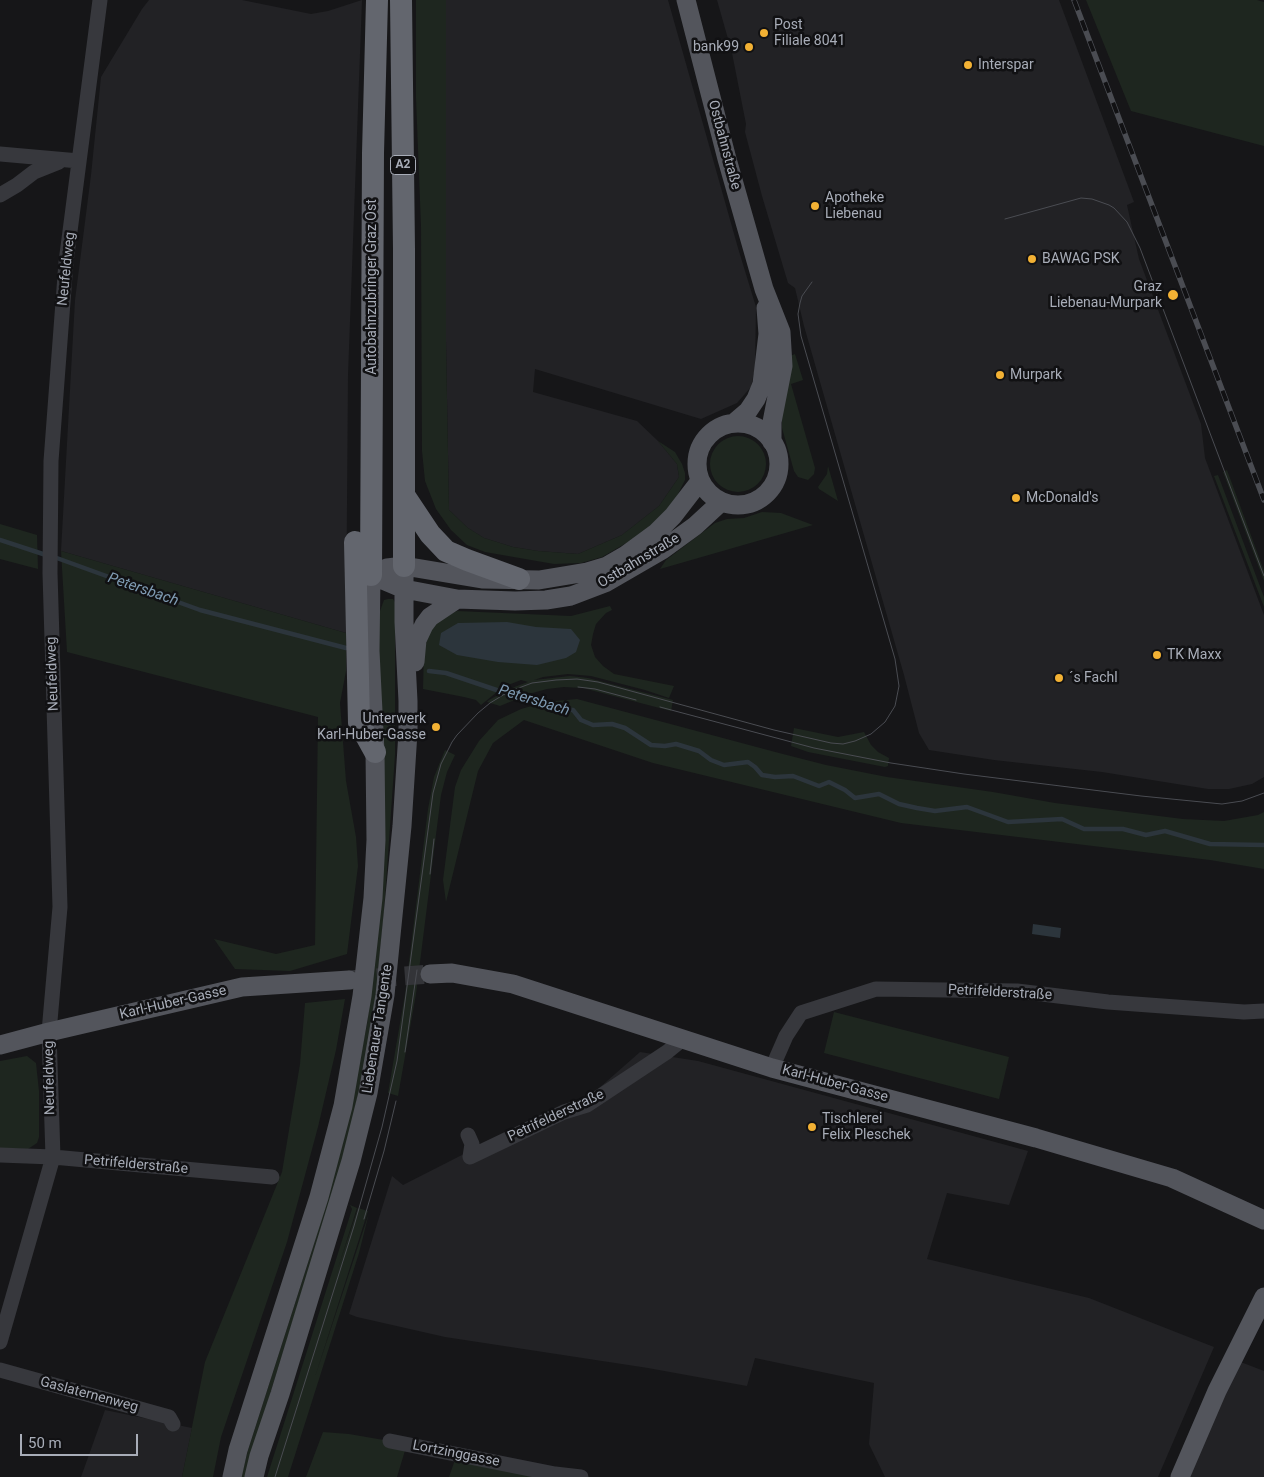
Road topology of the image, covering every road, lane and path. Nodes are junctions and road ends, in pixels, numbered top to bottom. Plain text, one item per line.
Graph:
1 (100, 0) edge
2 (377, 0) edge
3 (401, 0) edge
4 (686, 0) edge
5 (0, 154) edge
6 (63, 160) junction
7 (79, 161) junction
8 (0, 195) edge
9 (372, 211) junction
10 (764, 289) junction
11 (734, 423) junction
12 (772, 442) junction
13 (700, 481) junction
14 (404, 494) junction
15 (721, 502) junction
16 (404, 566) junction
17 (371, 575) junction
18 (519, 579) junction
19 (404, 590) junction
20 (457, 599) junction
21 (408, 701) junction
22 (375, 752) junction
23 (430, 974) tunnel mouth
24 (348, 980) tunnel mouth
25 (1264, 1011) edge
26 (50, 1032) junction
27 (683, 1039) junction
28 (0, 1045) edge
29 (772, 1068) junction
30 (468, 1135) dead end
31 (0, 1155) edge
32 (53, 1157) junction
33 (272, 1177) dead end
34 (1264, 1220) edge
35 (1264, 1297) edge
36 (0, 1342) edge
37 (0, 1370) edge
38 (173, 1424) dead end
39 (390, 1441) dead end
40 (554, 1475) edge
41 (232, 1477) edge
42 (254, 1477) edge
43 (581, 1477) edge
44 (1180, 1477) edge

1 - 7 street, Neufeldweg
2 - 9 highway, Autobahnzubringer Graz Ost / A2
3 - 14 highway, A2
4 - 10 main road, Ostbahnstraße
5 - 6 street
6 - 7 street
6 - 8 street
7 - 26 street, Neufeldweg
9 - 17 highway, Autobahnzubringer Graz Ost / A2
9 - 22 highway
10 - 11 main road, Ostbahnstraße
10 - 12 main road, Ostbahnstraße
11 - 12 main road
11 - 13 main road, Ostbahnstraße
12 - 15 main road, Ostbahnstraße
13 - 15 main road
13 - 18 main road, Ostbahnstraße
14 - 16 highway, A2
14 - 18 highway
15 - 20 main road, Ostbahnstraße
16 - 17 main road
16 - 18 main road, Ostbahnstraße
16 - 19 main road, Liebenauer Tangente
17 - 19 main road, Ostbahnstraße
17 - 22 main road, Liebenauer Tangente
19 - 20 main road, Ostbahnstraße
19 - 21 main road, Liebenauer Tangente
20 - 21 main road
21 - 42 main road, Liebenauer Tangente
22 - 41 main road, Liebenauer Tangente
23 - 27 main road, Karl-Huber-Gasse
24 - 26 main road, Karl-Huber-Gasse
25 - 29 street, Petrifelderstraße
26 - 28 main road, Karl-Huber-Gasse
26 - 32 street, Neufeldweg
27 - 29 main road, Karl-Huber-Gasse
27 - 30 street, Petrifelderstraße
29 - 34 main road, Karl-Huber-Gasse
31 - 32 street, Petrifelderstraße
32 - 33 street, Petrifelderstraße
32 - 36 street, Neufeldweg
35 - 44 main road
37 - 38 street, Gaslaternenweg
39 - 40 street, Lortzinggasse
40 - 43 street, Lortzinggasse

